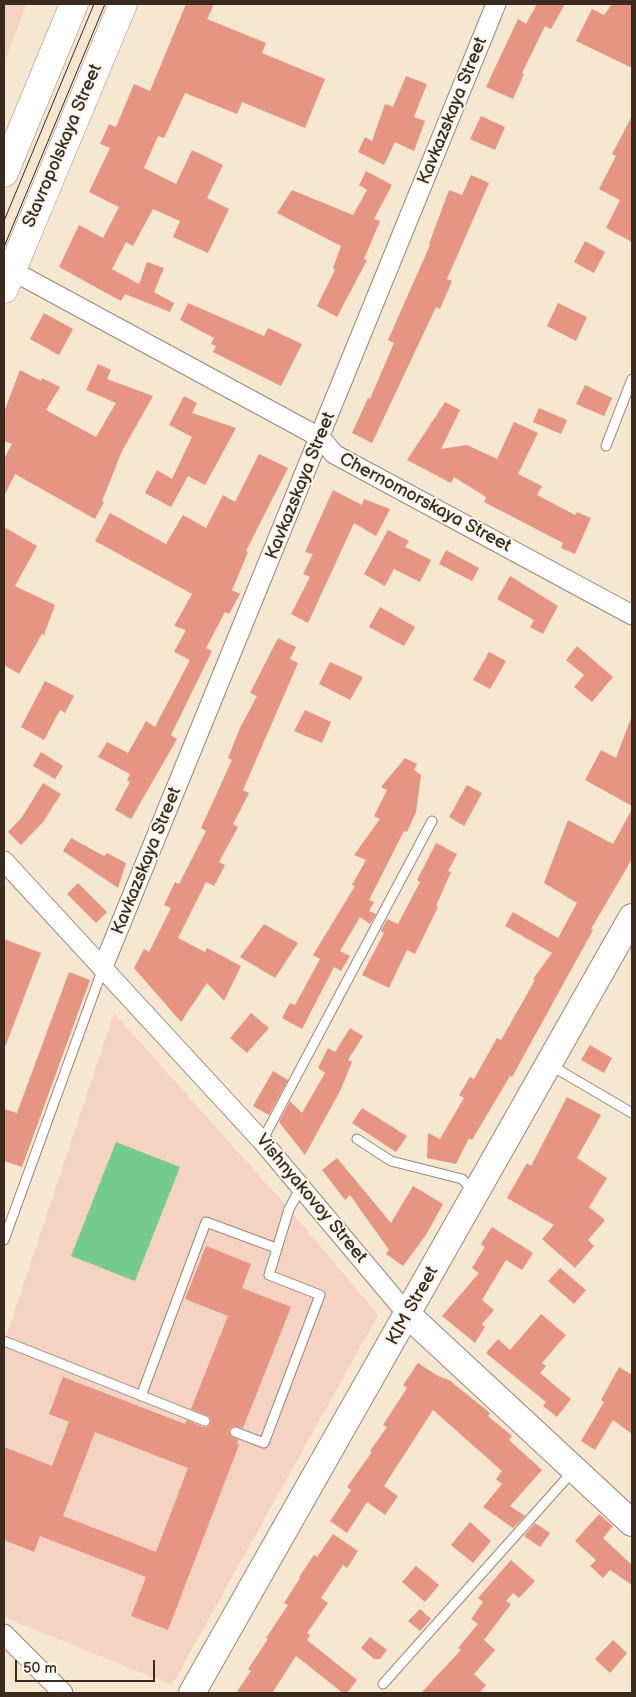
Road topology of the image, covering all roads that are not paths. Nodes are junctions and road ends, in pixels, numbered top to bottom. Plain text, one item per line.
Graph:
1 (74, 4) edge
2 (123, 4) edge
3 (496, 4) edge
4 (4, 173) edge
5 (7, 280) edge
6 (632, 379) edge
7 (321, 438) junction
8 (606, 446) dead end
9 (632, 616) edge
10 (432, 821) dead end
11 (4, 861) edge
12 (629, 929) edge
13 (103, 967) junction
14 (549, 1064) junction
15 (632, 1113) edge
16 (357, 1139) dead end
17 (262, 1141) junction
18 (301, 1187) junction
19 (476, 1194) junction
20 (4, 1240) edge
21 (276, 1248) junction
22 (408, 1314) junction
23 (4, 1341) edge
24 (141, 1396) junction
25 (205, 1421) dead end
26 (236, 1432) dead end
27 (575, 1469) junction
28 (632, 1523) edge
29 (4, 1634) edge
30 (384, 1684) dead end
31 (64, 1693) edge
32 (192, 1693) edge

1 - 4 main road
2 - 5 main road, Stavropolskaya Street
3 - 7 street, Kavkazskaya Street
5 - 7 street, Chernomorskaya Street
6 - 8 lane
7 - 9 street, Chernomorskaya Street
7 - 13 street, Kavkazskaya Street
10 - 17 lane
11 - 13 street, Vishnyakovoy Street
12 - 14 street, KIM Street
13 - 17 street, Vishnyakovoy Street
13 - 20 lane
14 - 15 lane
14 - 19 street, KIM Street
16 - 19 lane
17 - 18 street, Vishnyakovoy Street
18 - 21 lane
18 - 22 street, Vishnyakovoy Street
19 - 22 street, KIM Street
21 - 24 lane
21 - 26 lane
22 - 27 street, Vishnyakovoy Street
22 - 32 street, KIM Street
23 - 24 lane
24 - 25 lane
27 - 28 street, Vishnyakovoy Street
27 - 30 lane
29 - 31 street

